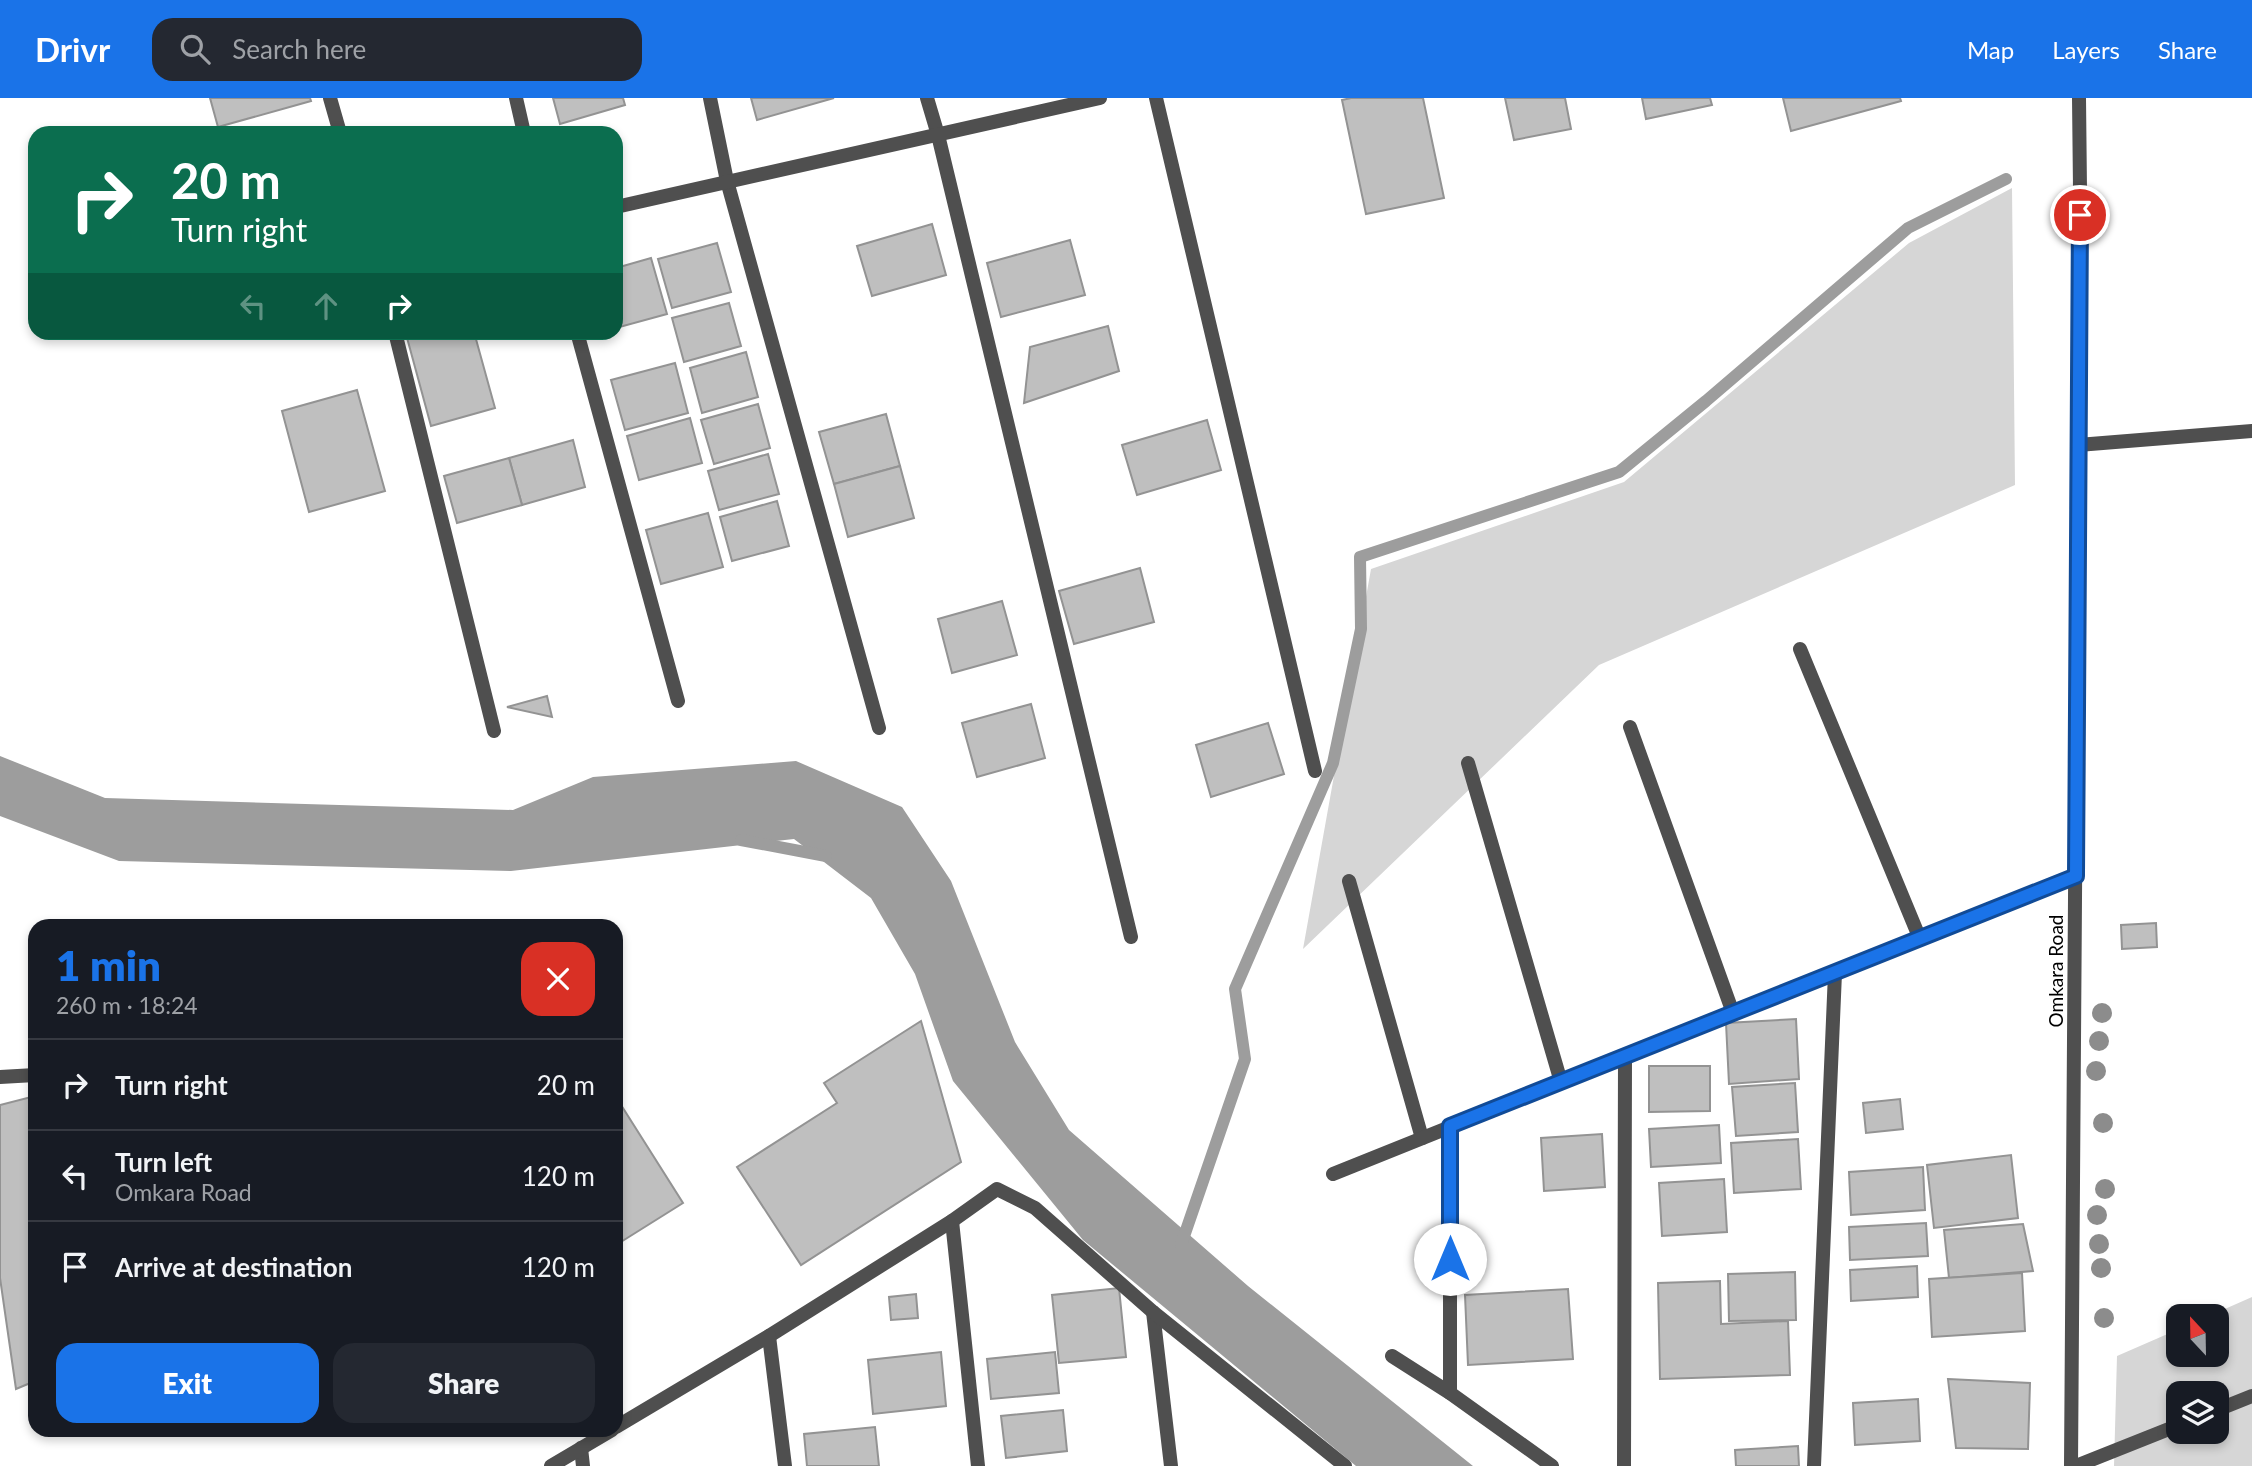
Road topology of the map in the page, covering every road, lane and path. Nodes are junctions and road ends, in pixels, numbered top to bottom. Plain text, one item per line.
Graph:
1 (330, 98) edge
2 (516, 98) edge
3 (710, 98) edge
4 (927, 98) edge
5 (1100, 98) edge
6 (1156, 98) edge
7 (2079, 98) edge
8 (338, 126) edge
9 (522, 126) edge
10 (938, 135) junction
11 (727, 181) junction
12 (623, 205) edge
13 (397, 340) edge
14 (579, 340) edge
15 (2252, 431) edge
16 (2078, 445) junction
17 (1800, 649) dead end
18 (678, 701) dead end
19 (1630, 727) dead end
20 (878, 728) dead end
21 (494, 731) dead end
22 (1468, 763) dead end
23 (1315, 771) dead end
24 (2076, 876) junction
25 (1349, 881) dead end
26 (1131, 937) dead end
27 (1920, 939) junction
28 (1835, 973) junction
29 (1733, 1013) junction
30 (1625, 1056) junction
31 (28, 1075) edge
32 (0, 1077) edge
33 (1561, 1082) junction
34 (1450, 1126) junction
35 (1422, 1138) junction
36 (1333, 1174) dead end
37 (952, 1221) junction
38 (1153, 1312) junction
39 (769, 1336) junction
40 (1392, 1356) dead end
41 (1450, 1392) junction
42 (2252, 1396) edge
43 (2229, 1405) edge
44 (623, 1424) edge
45 (2166, 1430) edge
46 (600, 1437) edge
47 (581, 1448) junction
48 (551, 1466) edge
49 (583, 1466) edge
50 (785, 1466) edge
51 (978, 1466) edge
52 (1171, 1466) edge
53 (1345, 1466) edge
54 (1552, 1466) edge
55 (1623, 1466) edge
56 (1814, 1466) edge
57 (2074, 1466) edge

1 - 8 street
2 - 9 street
3 - 11 street
4 - 10 street
5 - 10 street
6 - 23 street
7 - 16 street, Omkara Road
10 - 11 street
10 - 26 street
11 - 12 street
11 - 20 street
13 - 21 street
14 - 18 street
15 - 16 street
16 - 24 street, Omkara Road
17 - 27 street
19 - 29 street
22 - 33 street
24 - 27 street
24 - 57 street, Omkara Road
25 - 35 street
27 - 28 street
28 - 29 street
28 - 56 street
29 - 30 street
30 - 33 street
30 - 55 street
31 - 32 street
33 - 34 street
34 - 35 street
34 - 41 street
35 - 36 street
37 - 38 street
37 - 39 street
37 - 51 street
38 - 52 street
38 - 53 street
39 - 44 street
39 - 50 street
40 - 41 street
41 - 54 street
42 - 43 street
45 - 57 street
46 - 47 street
47 - 48 street
47 - 49 street

